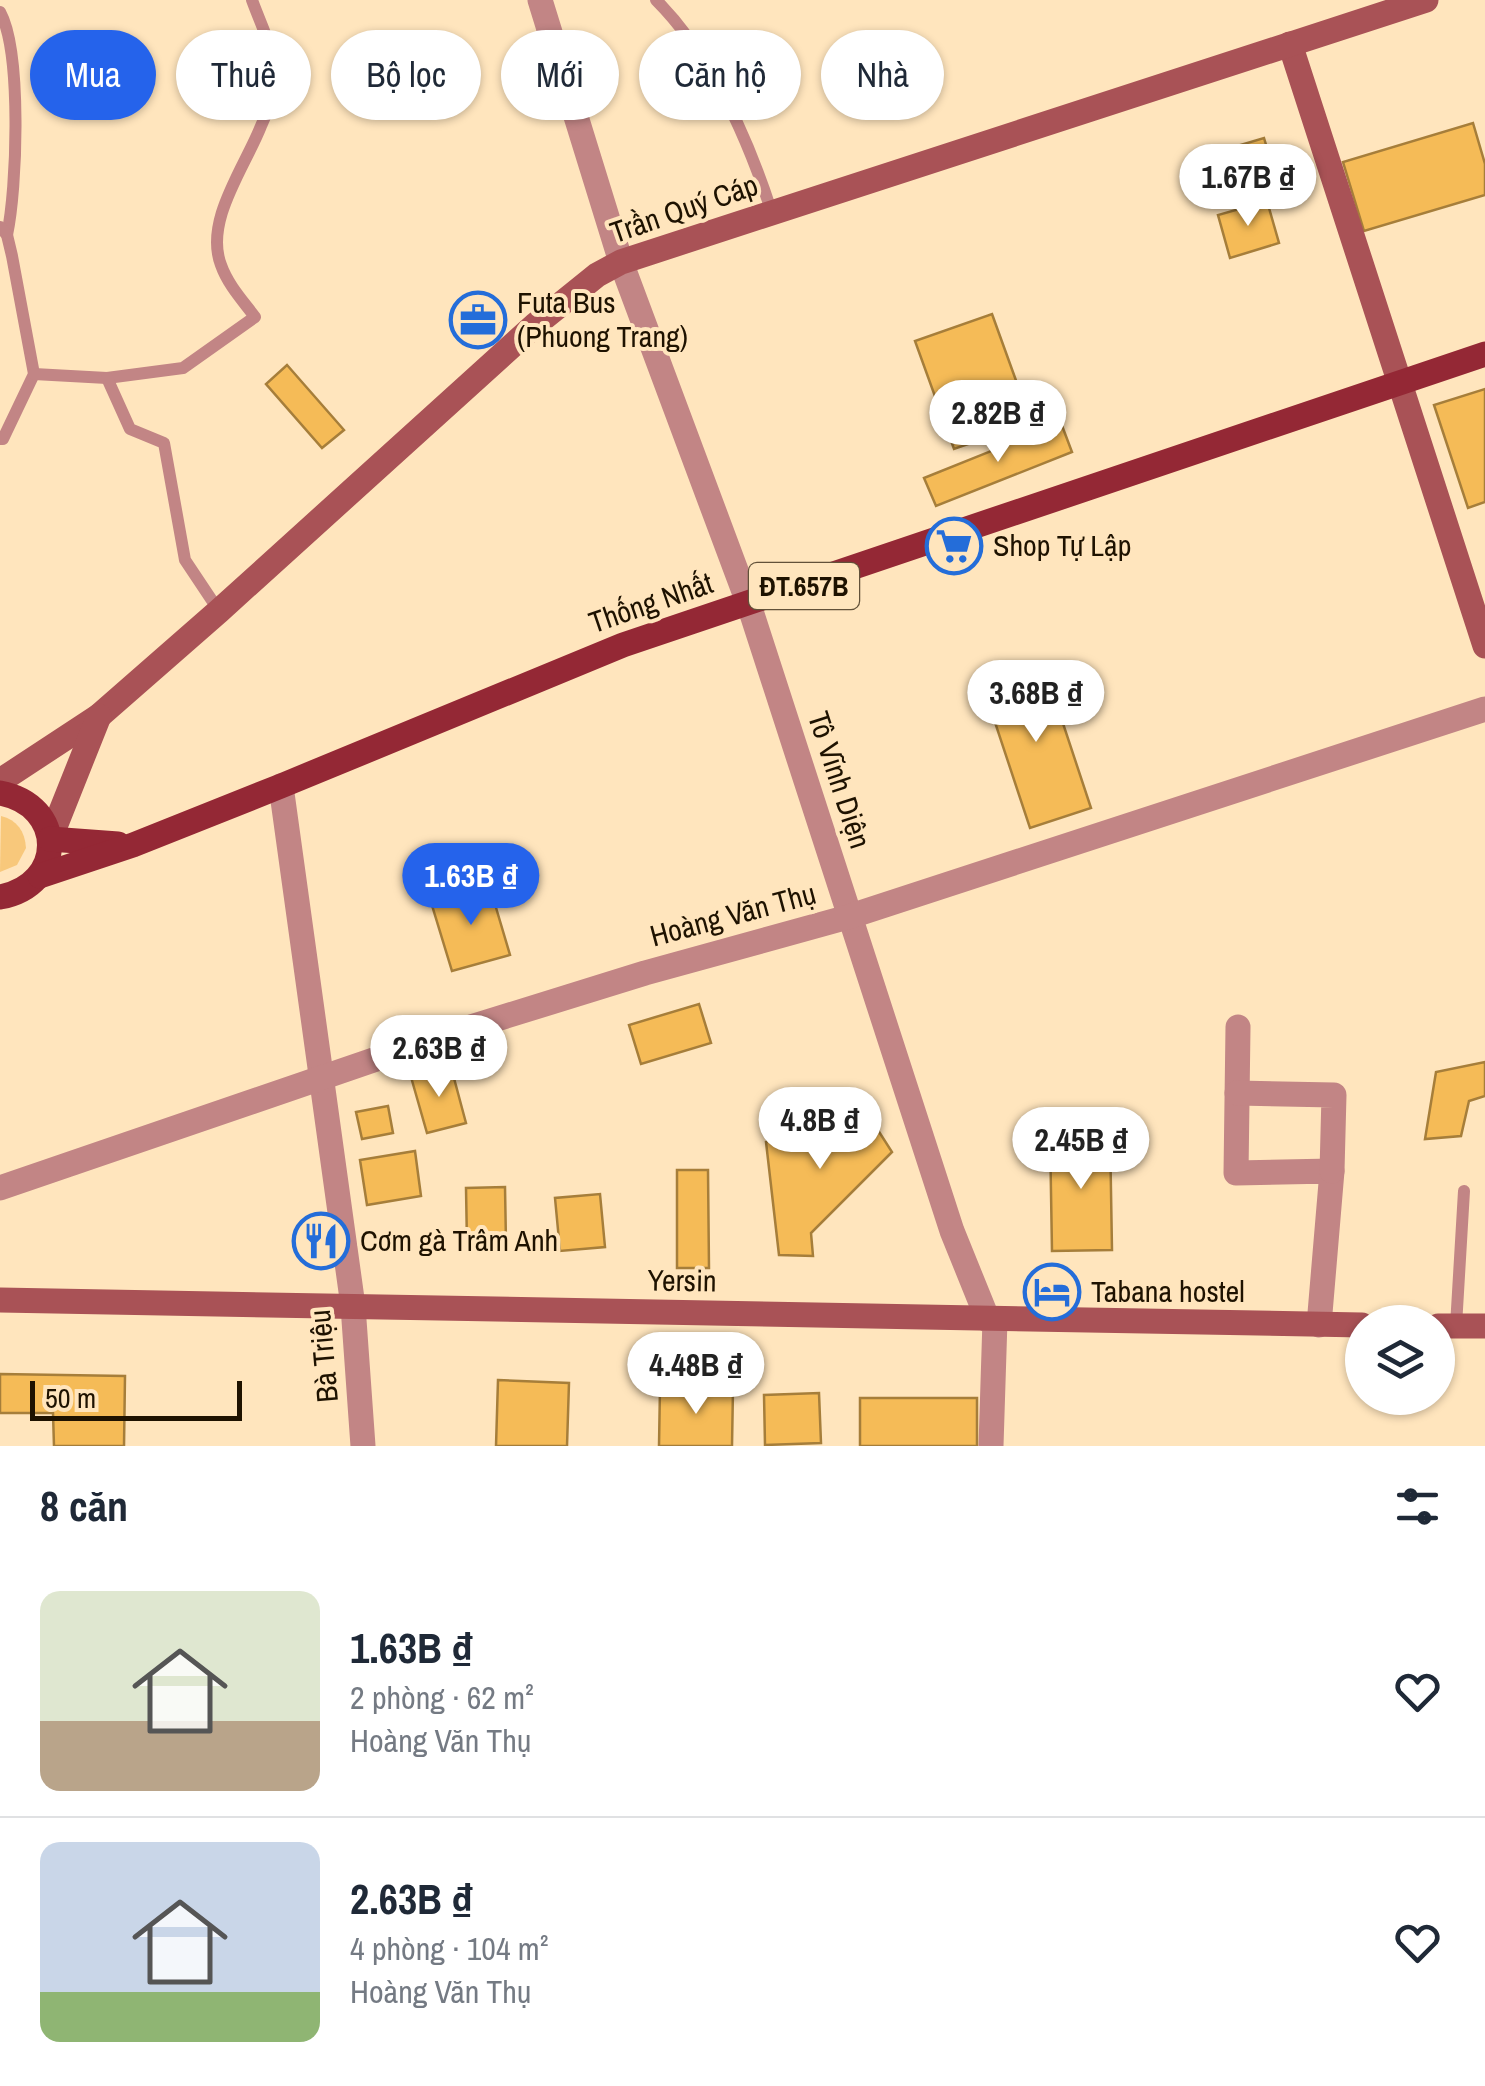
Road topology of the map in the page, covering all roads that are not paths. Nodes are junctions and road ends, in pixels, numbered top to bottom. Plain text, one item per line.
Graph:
1 (252, 0) edge
2 (540, 0) edge
3 (656, 0) edge
4 (1426, 0) edge
5 (0, 12) edge
6 (1290, 44) junction
7 (772, 213) junction
8 (4, 231) edge
9 (621, 262) junction
10 (1485, 354) edge
11 (34, 374) junction
12 (107, 378) junction
13 (1400, 381) junction
14 (0, 439) edge
15 (748, 605) junction
16 (219, 611) junction
17 (1485, 646) edge
18 (1485, 708) edge
19 (98, 716) junction
20 (0, 781) edge
21 (281, 786) junction
22 (0, 793) edge
23 (50, 839) junction
24 (132, 844) junction
25 (40, 876) junction
26 (0, 897) edge
27 (848, 917) junction
28 (1238, 1027) dead end
29 (321, 1076) junction
30 (1237, 1093) junction
31 (1332, 1172) junction
32 (0, 1188) edge
33 (1464, 1191) dead end
34 (0, 1300) edge
35 (1450, 1305) edge
36 (353, 1306) junction
37 (992, 1320) junction
38 (1319, 1324) junction
39 (1345, 1325) edge
40 (1455, 1326) edge
41 (1485, 1326) edge
42 (363, 1446) edge
43 (992, 1446) edge

1 - 12 lane
2 - 9 street, Tô Vĩnh Diện
3 - 7 lane
4 - 6 street, Trần Quý Cáp
5 - 8 lane
6 - 7 street, Trần Quý Cáp
6 - 13 street
7 - 9 street, Trần Quý Cáp
8 - 11 lane
9 - 15 street, Tô Vĩnh Diện
9 - 16 street, Trần Quý Cáp
10 - 13 main road, Thống Nhất / ĐT.657B
11 - 12 lane
11 - 14 lane
12 - 16 lane
13 - 15 main road, Thống Nhất / ĐT.657B
13 - 17 street
15 - 21 main road, Thống Nhất / ĐT.657B
15 - 27 street, Tô Vĩnh Diện
16 - 19 street, Trần Quý Cáp
18 - 27 street, Hoàng Văn Thụ
19 - 20 street, Trần Quý Cáp
19 - 23 street, Trần Quý Cáp
21 - 24 main road, Thống Nhất / ĐT.657B
21 - 29 street, Bà Triệu
22 - 23 main road
23 - 24 main road, Thống Nhất / ĐT.657B
23 - 25 main road
24 - 25 main road, Thống Nhất / ĐT.657B
25 - 26 main road, Thống Nhất / ĐT.657B
27 - 29 street, Hoàng Văn Thụ
27 - 37 street, Tô Vĩnh Diện
28 - 30 street
29 - 32 street, Hoàng Văn Thụ
29 - 36 street, Bà Triệu
30 - 31 street
30 - 31 street
31 - 38 street
33 - 35 lane
34 - 36 street, Yersin
36 - 37 street, Yersin
36 - 42 street, Bà Triệu
37 - 38 street, Yersin
37 - 43 street
38 - 39 street, Yersin
40 - 41 street

